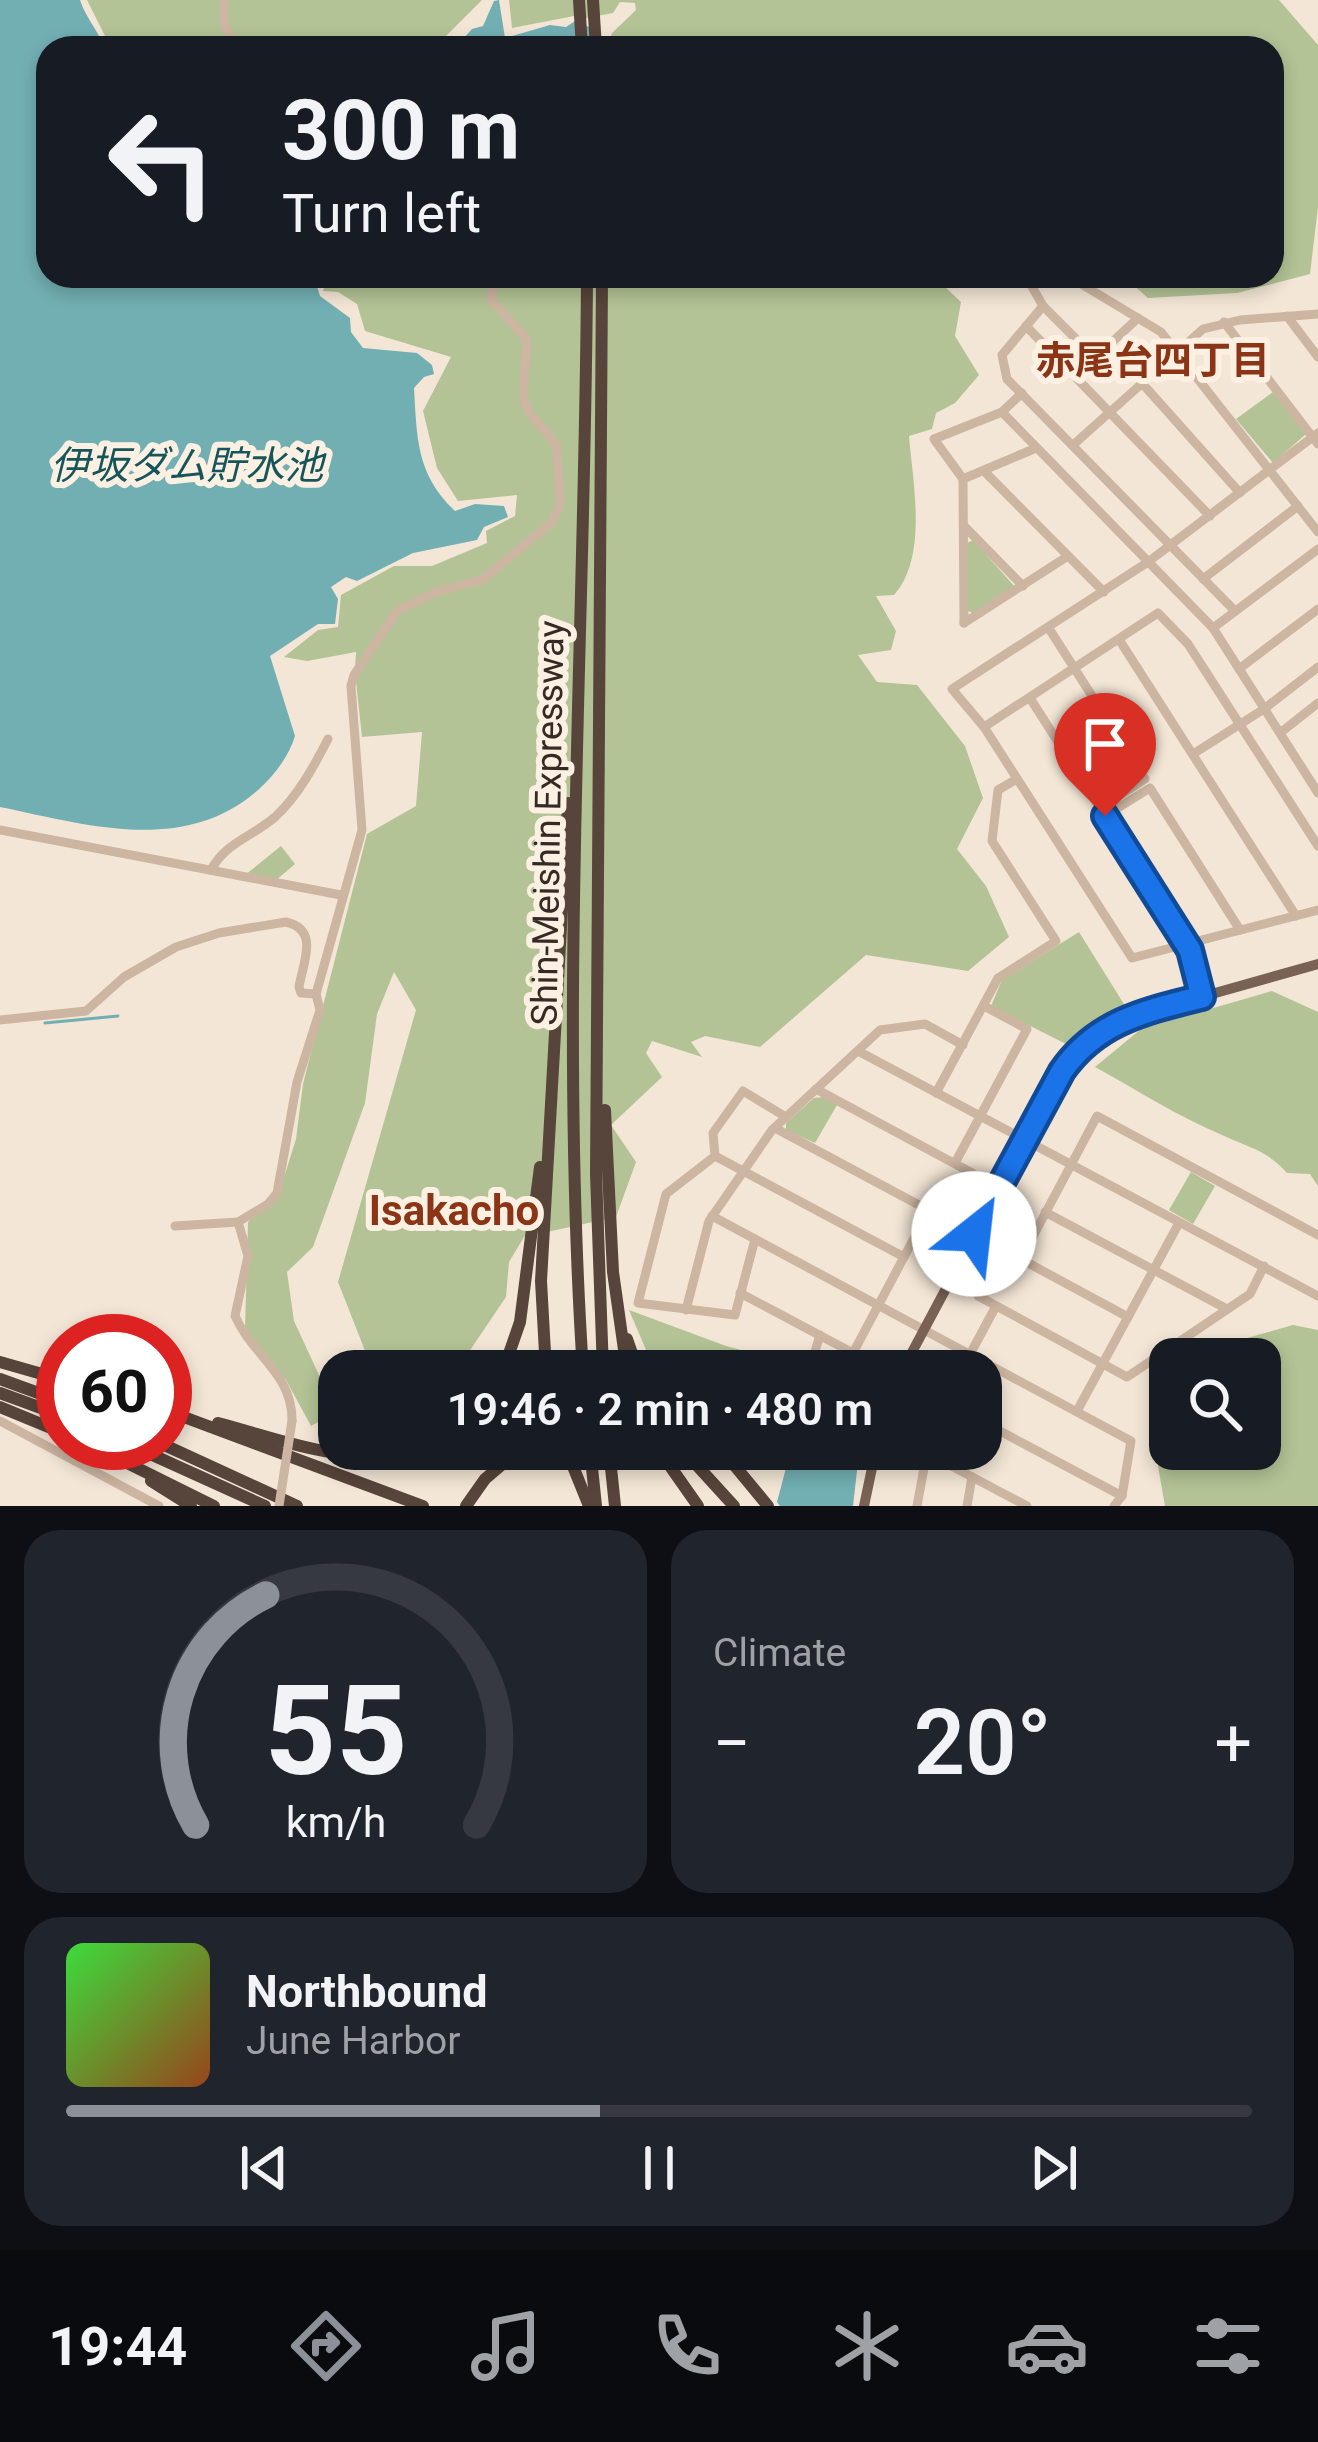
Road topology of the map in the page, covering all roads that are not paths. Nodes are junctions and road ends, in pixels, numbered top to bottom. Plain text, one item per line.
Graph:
1 (224, 0) edge
2 (579, 0) edge
3 (593, 0) edge
4 (230, 36) edge
5 (581, 36) edge
6 (595, 36) edge
7 (494, 288) edge
8 (587, 288) edge
9 (602, 288) edge
10 (1033, 288) edge
11 (1088, 288) edge
12 (1043, 306) junction
13 (1318, 314) edge
14 (1287, 316) junction
15 (1138, 318) junction
16 (1224, 322) junction
17 (1026, 326) junction
18 (1178, 349) junction
19 (1318, 358) edge
20 (1141, 382) junction
21 (1022, 393) junction
22 (1002, 412) junction
23 (1109, 412) junction
24 (1316, 438) edge
25 (1073, 445) junction
26 (1036, 448) junction
27 (1270, 470) junction
28 (984, 471) junction
29 (963, 479) junction
30 (1240, 493) junction
31 (1298, 506) junction
32 (1210, 515) junction
33 (964, 526) junction
34 (1318, 532) edge
35 (1171, 546) junction
36 (1318, 549) edge
37 (1068, 556) junction
38 (1148, 562) junction
39 (1203, 579) junction
40 (1023, 586) junction
41 (1104, 592) junction
42 (1318, 608) edge
43 (1235, 611) junction
44 (1048, 627) junction
45 (1213, 628) junction
46 (1120, 641) junction
47 (1318, 667) edge
48 (1239, 669) junction
49 (1074, 670) junction
50 (1030, 698) junction
51 (1317, 705) edge
52 (1264, 709) junction
53 (576, 724) junction
54 (1240, 724) junction
55 (984, 727) junction
56 (1280, 733) junction
57 (328, 739) dead end
58 (1193, 754) junction
59 (1017, 779) junction
60 (1318, 793) edge
61 (0, 830) edge
62 (1318, 846) edge
63 (211, 870) junction
64 (341, 896) junction
65 (1318, 910) edge
66 (1296, 916) junction
67 (1240, 930) junction
68 (1187, 945) junction
69 (1318, 964) edge
70 (316, 994) junction
71 (1202, 997) junction
72 (984, 1006) junction
73 (0, 1020) edge
74 (554, 1041) junction
75 (963, 1045) junction
76 (598, 1049) junction
77 (858, 1051) junction
78 (816, 1089) junction
79 (936, 1093) junction
80 (979, 1116) junction
81 (786, 1117) junction
82 (775, 1127) junction
83 (1025, 1141) junction
84 (715, 1156) junction
85 (955, 1163) junction
86 (1071, 1165) junction
87 (744, 1171) junction
88 (929, 1210) junction
89 (1046, 1212) junction
90 (712, 1216) junction
91 (238, 1222) junction
92 (1179, 1222) junction
93 (175, 1226) dead end
94 (1318, 1235) edge
95 (755, 1239) junction
96 (904, 1257) junction
97 (1021, 1259) junction
98 (1264, 1266) junction
99 (1154, 1270) junction
100 (615, 1292) junction
101 (740, 1293) junction
102 (1318, 1296) edge
103 (878, 1305) junction
104 (996, 1306) junction
105 (1227, 1309) junction
106 (686, 1310) junction
107 (1128, 1316) junction
108 (925, 1329) junction
109 (820, 1335) junction
110 (510, 1350) edge
111 (545, 1350) edge
112 (582, 1350) edge
113 (602, 1350) edge
114 (624, 1350) edge
115 (632, 1350) edge
116 (817, 1350) edge
117 (848, 1350) edge
118 (855, 1350) edge
119 (912, 1350) edge
120 (963, 1350) edge
121 (972, 1350) edge
122 (0, 1362) edge
123 (1103, 1364) junction
124 (1002, 1371) edge
125 (36, 1372) edge
126 (0, 1379) edge
127 (36, 1392) edge
128 (0, 1393) edge
129 (36, 1406) edge
130 (0, 1407) edge
131 (1077, 1411) junction
132 (192, 1417) edge
133 (192, 1420) edge
134 (0, 1421) edge
135 (36, 1422) edge
136 (1002, 1433) edge
137 (318, 1449) edge
138 (192, 1458) edge
139 (132, 1470) edge
140 (142, 1470) edge
141 (186, 1470) edge
142 (496, 1470) edge
143 (577, 1470) edge
144 (592, 1470) edge
145 (611, 1470) edge
146 (673, 1470) edge
147 (701, 1470) edge
148 (739, 1470) edge
149 (872, 1470) edge
150 (924, 1470) edge
151 (960, 1470) edge
152 (972, 1477) junction
153 (1118, 1501) edge
154 (615, 1503) edge
155 (594, 1504) edge
156 (1020, 1504) edge
157 (160, 1506) edge
158 (191, 1506) edge
159 (214, 1506) edge
160 (266, 1506) edge
161 (279, 1506) edge
162 (297, 1506) edge
163 (423, 1506) edge
164 (466, 1506) edge
165 (698, 1506) edge
166 (734, 1506) edge
167 (768, 1506) edge
168 (864, 1506) edge
169 (917, 1506) edge
170 (967, 1506) edge

1 - 4 street
2 - 5 highway
3 - 6 highway
7 - 64 street
8 - 53 highway, Shin-Meishin Expressway
9 - 76 highway, Shin-Meishin Expressway
10 - 12 street
11 - 15 street
12 - 15 street
12 - 17 street
13 - 14 street
14 - 16 street
14 - 19 street
15 - 18 street
16 - 18 street
16 - 24 street
17 - 21 street
17 - 23 street
18 - 20 street
18 - 27 street
20 - 23 street
20 - 30 street
21 - 22 street
21 - 25 street
22 - 26 street
22 - 29 street
23 - 25 street
23 - 32 street
24 - 27 street
25 - 35 street
26 - 28 street
26 - 38 street
27 - 30 street
27 - 31 street
28 - 29 street
28 - 37 street
29 - 33 street
30 - 32 street
31 - 34 street
31 - 39 street
32 - 35 street
33 - 40 street
33 - 40 street
35 - 38 street
35 - 39 street
36 - 43 street
37 - 40 street
37 - 41 street
38 - 41 street
38 - 45 street
39 - 43 street
41 - 44 street
42 - 48 street
43 - 45 street
44 - 49 street
44 - 55 street
45 - 48 street
46 - 49 street
46 - 54 street
46 - 58 street
47 - 52 street
48 - 52 street
49 - 50 street
49 - 50 street
50 - 55 street
51 - 56 street
52 - 54 street
52 - 56 street
53 - 74 highway
53 - 112 highway, Shin-Meishin Expressway
54 - 58 street
54 - 62 street
55 - 59 street
56 - 60 street
57 - 63 street
58 - 66 street
59 - 68 street
59 - 72 street
61 - 63 street
63 - 64 street
64 - 70 street
65 - 66 street
66 - 67 street
67 - 68 street
67 - 68 street
68 - 71 street
69 - 71 main road
70 - 73 street
70 - 91 street
71 - 83 main road
72 - 75 street
72 - 80 street
74 - 110 highway
74 - 111 highway
75 - 77 street
75 - 79 street
76 - 100 highway
76 - 113 highway, Shin-Meishin Expressway
77 - 78 street
77 - 79 street
78 - 81 street
78 - 85 street
79 - 80 street
80 - 83 street
80 - 85 street
81 - 82 street
81 - 84 street
82 - 87 street
82 - 88 street
83 - 86 street
83 - 108 main road
84 - 87 street
84 - 106 street
85 - 88 street
86 - 89 street
86 - 92 street
86 - 94 street
87 - 90 street
87 - 96 street
88 - 96 street
89 - 97 street
89 - 99 street
90 - 95 street
90 - 106 street
91 - 93 street
91 - 161 street, bridge
92 - 98 street
92 - 99 street
95 - 101 street
95 - 103 street
96 - 103 street
97 - 104 street
97 - 107 street
98 - 102 street
98 - 105 street
99 - 105 street
99 - 107 street
100 - 114 highway
100 - 115 highway
101 - 106 street
101 - 109 street
103 - 108 street
103 - 118 street
104 - 121 street
104 - 123 street
105 - 123 street
107 - 123 street
108 - 119 main road
108 - 120 street
109 - 116 street
109 - 117 street
122 - 125 highway
123 - 131 street
124 - 131 street
126 - 127 highway
128 - 129 highway
130 - 135 highway
131 - 153 street
132 - 137 highway
133 - 163 highway
134 - 157 street
136 - 153 street
138 - 162 highway
139 - 158 highway
140 - 159 highway
141 - 160 highway
142 - 164 highway
143 - 155 highway
144 - 155 highway
145 - 154 highway
146 - 165 highway
147 - 166 highway
148 - 167 highway
149 - 168 main road
150 - 169 street
151 - 152 street
152 - 156 street
152 - 170 street

